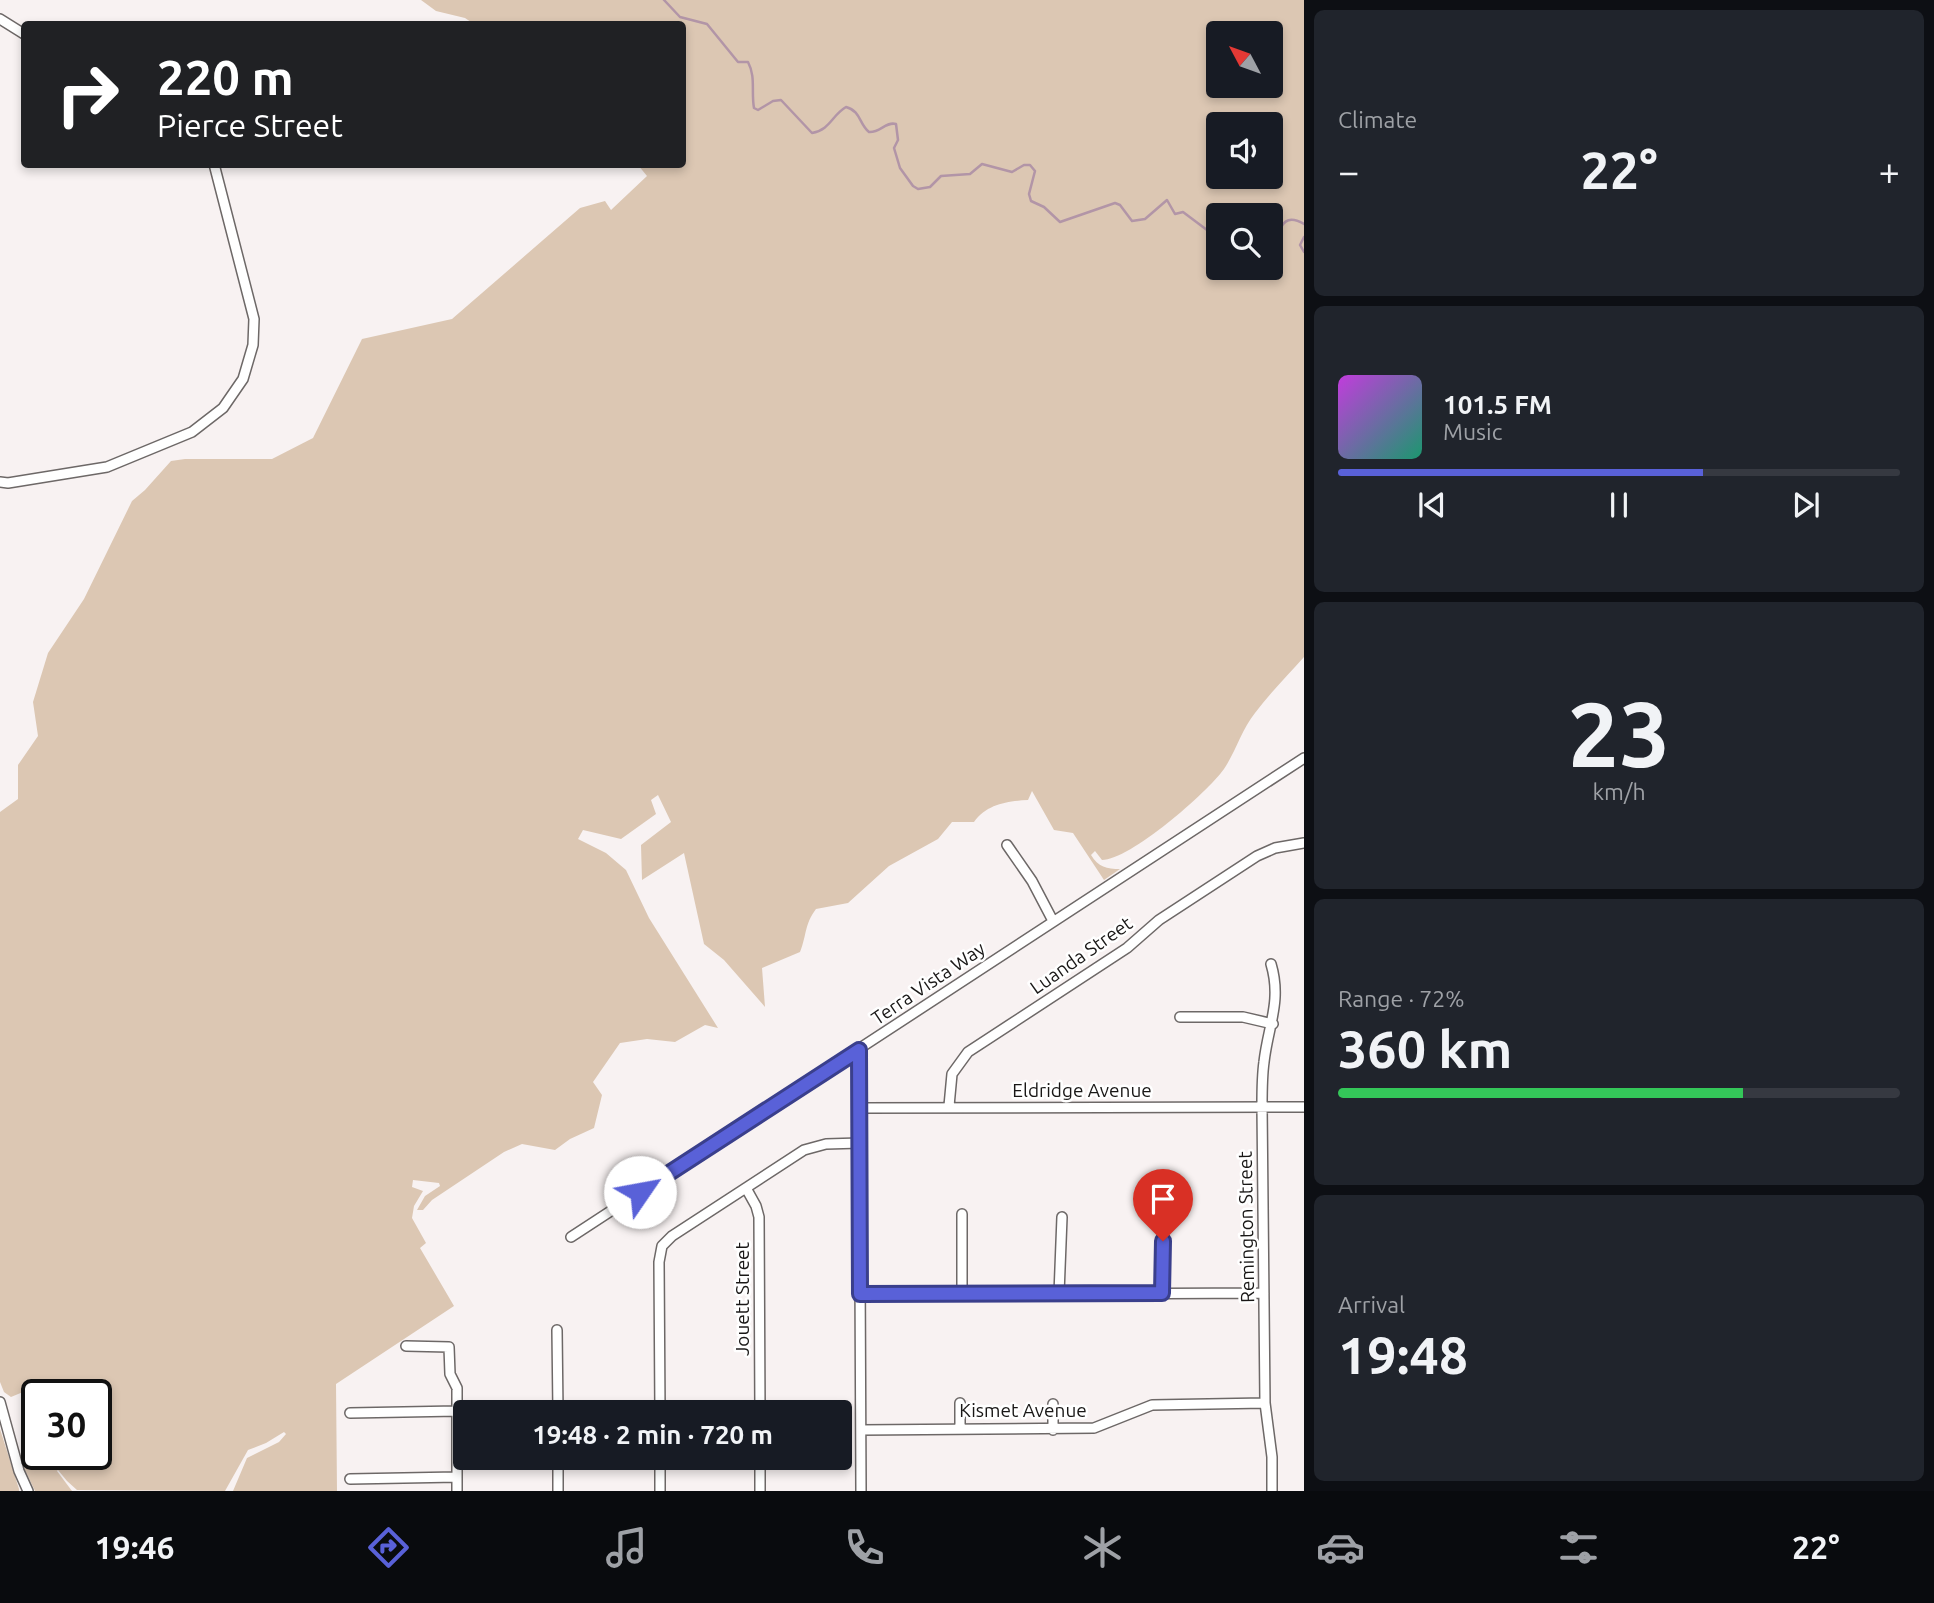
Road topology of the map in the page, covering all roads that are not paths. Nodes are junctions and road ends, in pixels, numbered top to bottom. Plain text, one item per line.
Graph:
1 (0, 19) edge
2 (21, 32) edge
3 (215, 168) edge
4 (0, 482) edge
5 (1304, 758) edge
6 (1304, 843) edge
7 (1007, 845) dead end
8 (1053, 921) junction
9 (1271, 964) dead end
10 (1180, 1017) dead end
11 (1273, 1024) junction
12 (859, 1050) junction
13 (1262, 1106) junction
14 (949, 1107) junction
15 (1304, 1107) edge
16 (860, 1108) junction
17 (860, 1143) junction
18 (746, 1188) junction
19 (962, 1214) dead end
20 (1163, 1214) dead end
21 (1062, 1217) dead end
22 (571, 1237) dead end
23 (1162, 1293) junction
24 (1265, 1293) junction
25 (860, 1294) junction
26 (962, 1294) junction
27 (1059, 1294) junction
28 (557, 1330) dead end
29 (406, 1346) dead end
30 (457, 1400) edge
31 (558, 1400) edge
32 (660, 1400) edge
33 (760, 1400) edge
34 (0, 1402) edge
35 (960, 1403) dead end
36 (1265, 1403) junction
37 (1053, 1404) dead end
38 (453, 1411) edge
39 (350, 1413) dead end
40 (960, 1428) junction
41 (861, 1430) junction
42 (1053, 1430) junction
43 (457, 1470) edge
44 (558, 1470) edge
45 (660, 1470) edge
46 (760, 1470) edge
47 (457, 1477) junction
48 (350, 1479) dead end
49 (28, 1491) edge
50 (457, 1491) edge
51 (558, 1491) edge
52 (660, 1491) edge
53 (760, 1491) edge
54 (861, 1491) edge
55 (1272, 1491) edge

1 - 2 street
3 - 4 street
5 - 8 street, Terra Vista Way
6 - 14 street, Luanda Street
7 - 8 street
8 - 12 street, Terra Vista Way
9 - 11 street, Remington Street
10 - 11 street
11 - 13 street, Remington Street
12 - 16 street
12 - 22 street, Terra Vista Way
13 - 14 street, Eldridge Avenue
13 - 15 street, Eldridge Avenue
13 - 24 street, Remington Street
14 - 16 street, Eldridge Avenue
16 - 17 street
17 - 18 street
17 - 25 street
18 - 32 street
18 - 33 street, Jouett Street
19 - 26 street
20 - 23 street
21 - 27 street
23 - 24 street
23 - 27 street
24 - 36 street, Remington Street
25 - 26 street
25 - 41 street
26 - 27 street
28 - 31 street
29 - 30 street
34 - 49 street
35 - 40 street
36 - 42 street, Kismet Avenue
36 - 55 street, Remington Street
37 - 42 street
38 - 39 street
40 - 41 street, Kismet Avenue
40 - 42 street, Kismet Avenue
41 - 54 street
43 - 47 street
44 - 51 street
45 - 52 street
46 - 53 street
47 - 48 street
47 - 50 street

